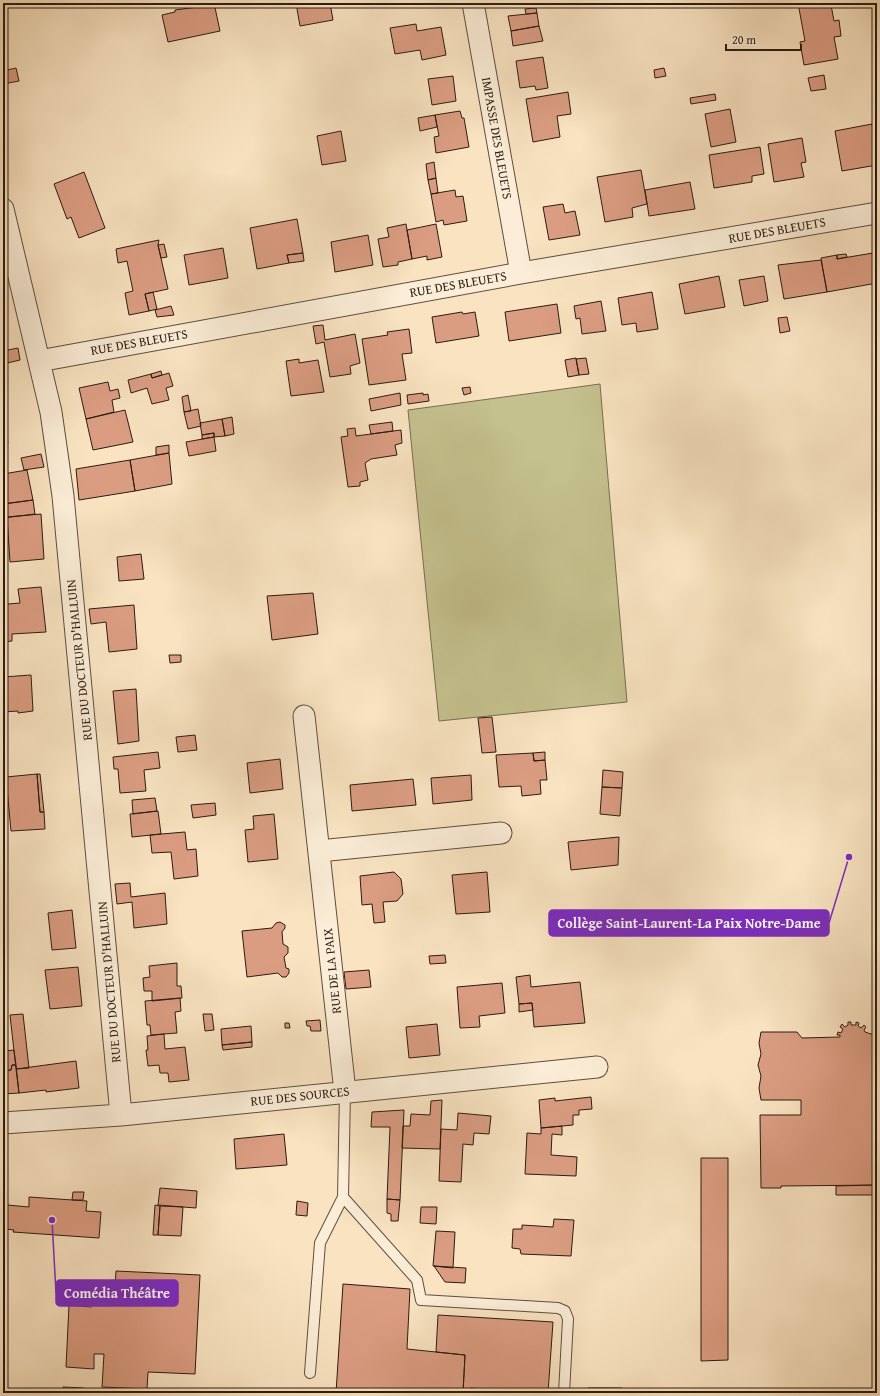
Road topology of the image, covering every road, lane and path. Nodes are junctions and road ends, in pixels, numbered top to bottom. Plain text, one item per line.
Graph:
1 (473, 3) edge
2 (877, 213) edge
3 (4, 220) edge
4 (521, 273) junction
5 (39, 361) junction
6 (304, 716) dead end
7 (501, 833) dead end
8 (319, 851) junction
9 (597, 1068) dead end
10 (345, 1092) junction
11 (121, 1115) junction
12 (3, 1123) edge
13 (343, 1197) junction
14 (310, 1373) dead end
15 (564, 1393) edge

1 - 4 street, IMPASSE DES BLEUETS
2 - 4 street, RUE DES BLEUETS
3 - 5 street, RUE DU DOCTEUR D'HALLUIN
4 - 5 street, RUE DES BLEUETS
5 - 11 street, RUE DU DOCTEUR D'HALLUIN
6 - 8 street, RUE DE LA PAIX
7 - 8 street
8 - 10 street, RUE DE LA PAIX
9 - 10 street, RUE DES SOURCES
10 - 11 street, RUE DES SOURCES
10 - 13 lane
11 - 12 street, RUE DES SOURCES
13 - 14 lane
13 - 15 lane

